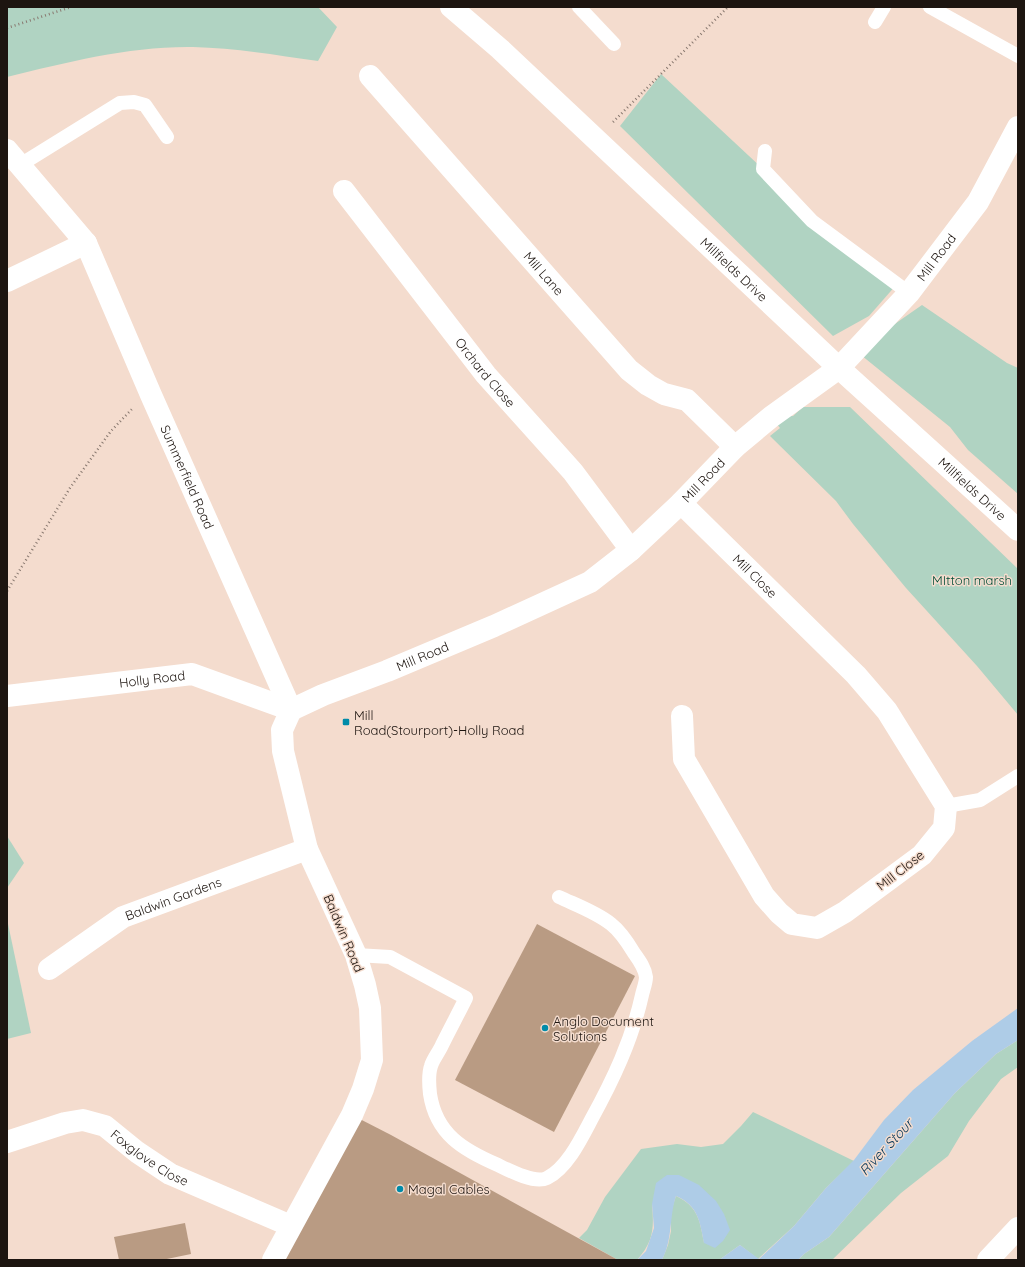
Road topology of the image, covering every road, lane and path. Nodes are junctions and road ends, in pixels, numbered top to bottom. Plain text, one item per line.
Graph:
1 (72, 7) edge
2 (452, 7) edge
3 (579, 7) edge
4 (728, 7) edge
5 (884, 7) edge
6 (930, 7) edge
7 (875, 22) dead end
8 (7, 28) edge
9 (614, 44) dead end
10 (1018, 56) edge
11 (370, 76) dead end
12 (1018, 127) edge
13 (167, 137) dead end
14 (595, 140) junction
15 (764, 151) dead end
16 (14, 157) edge
17 (344, 191) dead end
18 (86, 243) junction
19 (7, 281) edge
20 (909, 293) junction
21 (839, 368) junction
22 (150, 395) junction
23 (735, 447) junction
24 (681, 503) junction
25 (1018, 530) edge
26 (631, 550) junction
27 (7, 592) edge
28 (7, 696) edge
29 (291, 710) junction
30 (682, 716) dead end
31 (1018, 776) edge
32 (946, 806) junction
33 (307, 849) junction
34 (559, 897) dead end
35 (356, 955) junction
36 (49, 968) dead end
37 (7, 1142) edge
38 (291, 1226) junction
39 (1018, 1228) edge
40 (272, 1260) edge
41 (988, 1260) edge

1 - 8 path
2 - 14 street, Millfields Drive
3 - 9 lane
4 - 14 path
5 - 7 lane
6 - 10 lane
11 - 23 street, Mill Lane
12 - 20 street, Mill Road
13 - 16 lane
14 - 21 street, Millfields Drive
15 - 20 lane
16 - 18 street, Summerfield Road
17 - 26 street, Orchard Close
18 - 19 street
18 - 22 street, Summerfield Road
20 - 21 street, Mill Road
21 - 23 street, Mill Road
21 - 25 street, Millfields Drive
22 - 27 path
22 - 29 street, Summerfield Road
23 - 24 street, Mill Road
24 - 26 street, Mill Road
24 - 32 street, Mill Close
26 - 29 street, Mill Road
28 - 29 street, Holly Road
29 - 33 street, Baldwin Road
30 - 32 street, Mill Close
31 - 32 lane
33 - 35 street, Baldwin Road
33 - 36 street, Baldwin Gardens
34 - 35 lane
35 - 38 street, Baldwin Road
37 - 38 street, Foxglove Close
38 - 40 street, Baldwin Road
39 - 41 street

